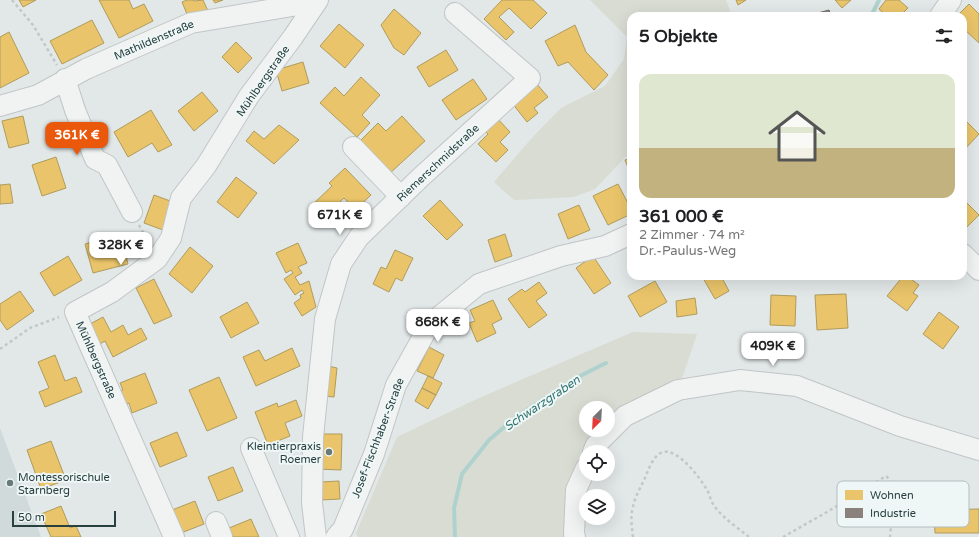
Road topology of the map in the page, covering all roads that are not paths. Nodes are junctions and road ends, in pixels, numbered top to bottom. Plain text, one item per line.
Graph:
1 (951, 0) edge
2 (317, 1) edge
3 (943, 12) edge
4 (455, 13) dead end
5 (65, 79) junction
6 (0, 106) edge
7 (353, 147) dead end
8 (401, 197) junction
9 (132, 212) road end
10 (627, 236) edge
11 (967, 258) edge
12 (979, 270) edge
13 (596, 445) edge
14 (251, 448) dead end
15 (979, 450) edge
16 (580, 481) edge
17 (174, 537) edge
18 (290, 537) edge
19 (316, 537) edge
20 (336, 537) edge
21 (575, 537) edge

1 - 3 street
2 - 5 street, Mathildenstraße
2 - 17 street, Mühlbergstraße
4 - 8 street, Riemerschmidstraße
5 - 6 street, Mathildenstraße
5 - 9 street
7 - 8 street
8 - 19 street, Riemerschmidstraße
10 - 20 street, Josef-Fischhaber-Straße
11 - 12 street
13 - 15 street
14 - 18 street
16 - 21 street

